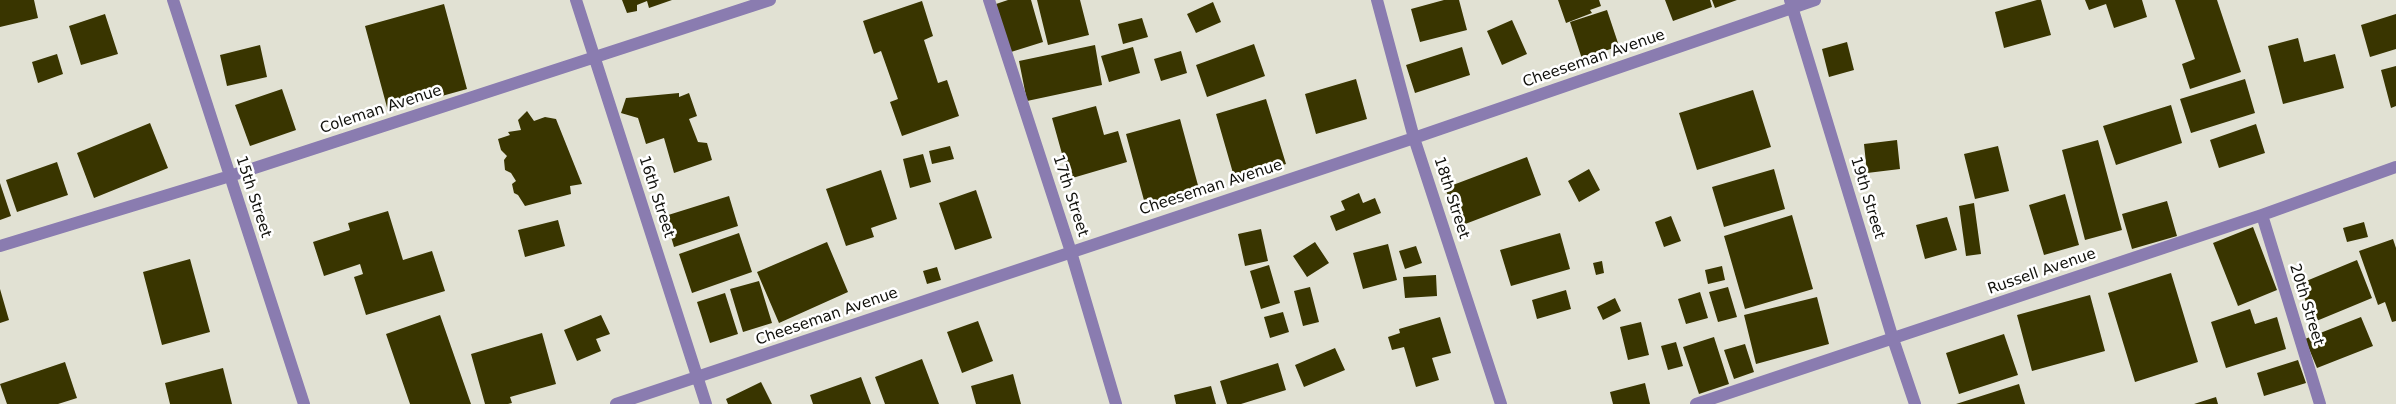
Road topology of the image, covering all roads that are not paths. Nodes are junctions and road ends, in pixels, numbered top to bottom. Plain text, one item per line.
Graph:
1 (172, 0) edge
2 (576, 0) edge
3 (770, 0) edge
4 (989, 0) edge
5 (1377, 0) edge
6 (1815, 0) edge
7 (1791, 4) edge
8 (593, 57) junction
9 (1414, 138) junction
10 (2396, 167) edge
11 (230, 176) junction
12 (2262, 215) junction
13 (0, 246) edge
14 (1071, 252) junction
15 (1893, 339) junction
16 (698, 378) junction
17 (304, 404) edge
18 (616, 404) edge
19 (706, 404) edge
20 (1116, 404) edge
21 (1501, 404) edge
22 (1696, 404) edge
23 (1915, 404) edge
24 (2320, 404) edge

1 - 11 street, 15th Street
2 - 8 street, 16th Street
3 - 8 street, Coleman Avenue
4 - 14 street, 17th Street
5 - 9 street, 18th Street
6 - 7 street, Cheeseman Avenue
7 - 9 street, Cheeseman Avenue
7 - 15 street, 19th Street
8 - 11 street, Coleman Avenue
8 - 16 street, 16th Street
9 - 14 street, Cheeseman Avenue
9 - 21 street, 18th Street
10 - 12 street, Russell Avenue
11 - 13 street, Coleman Avenue
11 - 17 street, 15th Street
12 - 15 street, Russell Avenue
12 - 24 street, 20th Street
14 - 16 street, Cheeseman Avenue
14 - 20 street, 17th Street
15 - 22 street, Russell Avenue
15 - 23 street, 19th Street
16 - 18 street, Cheeseman Avenue
16 - 19 street, 16th Street

